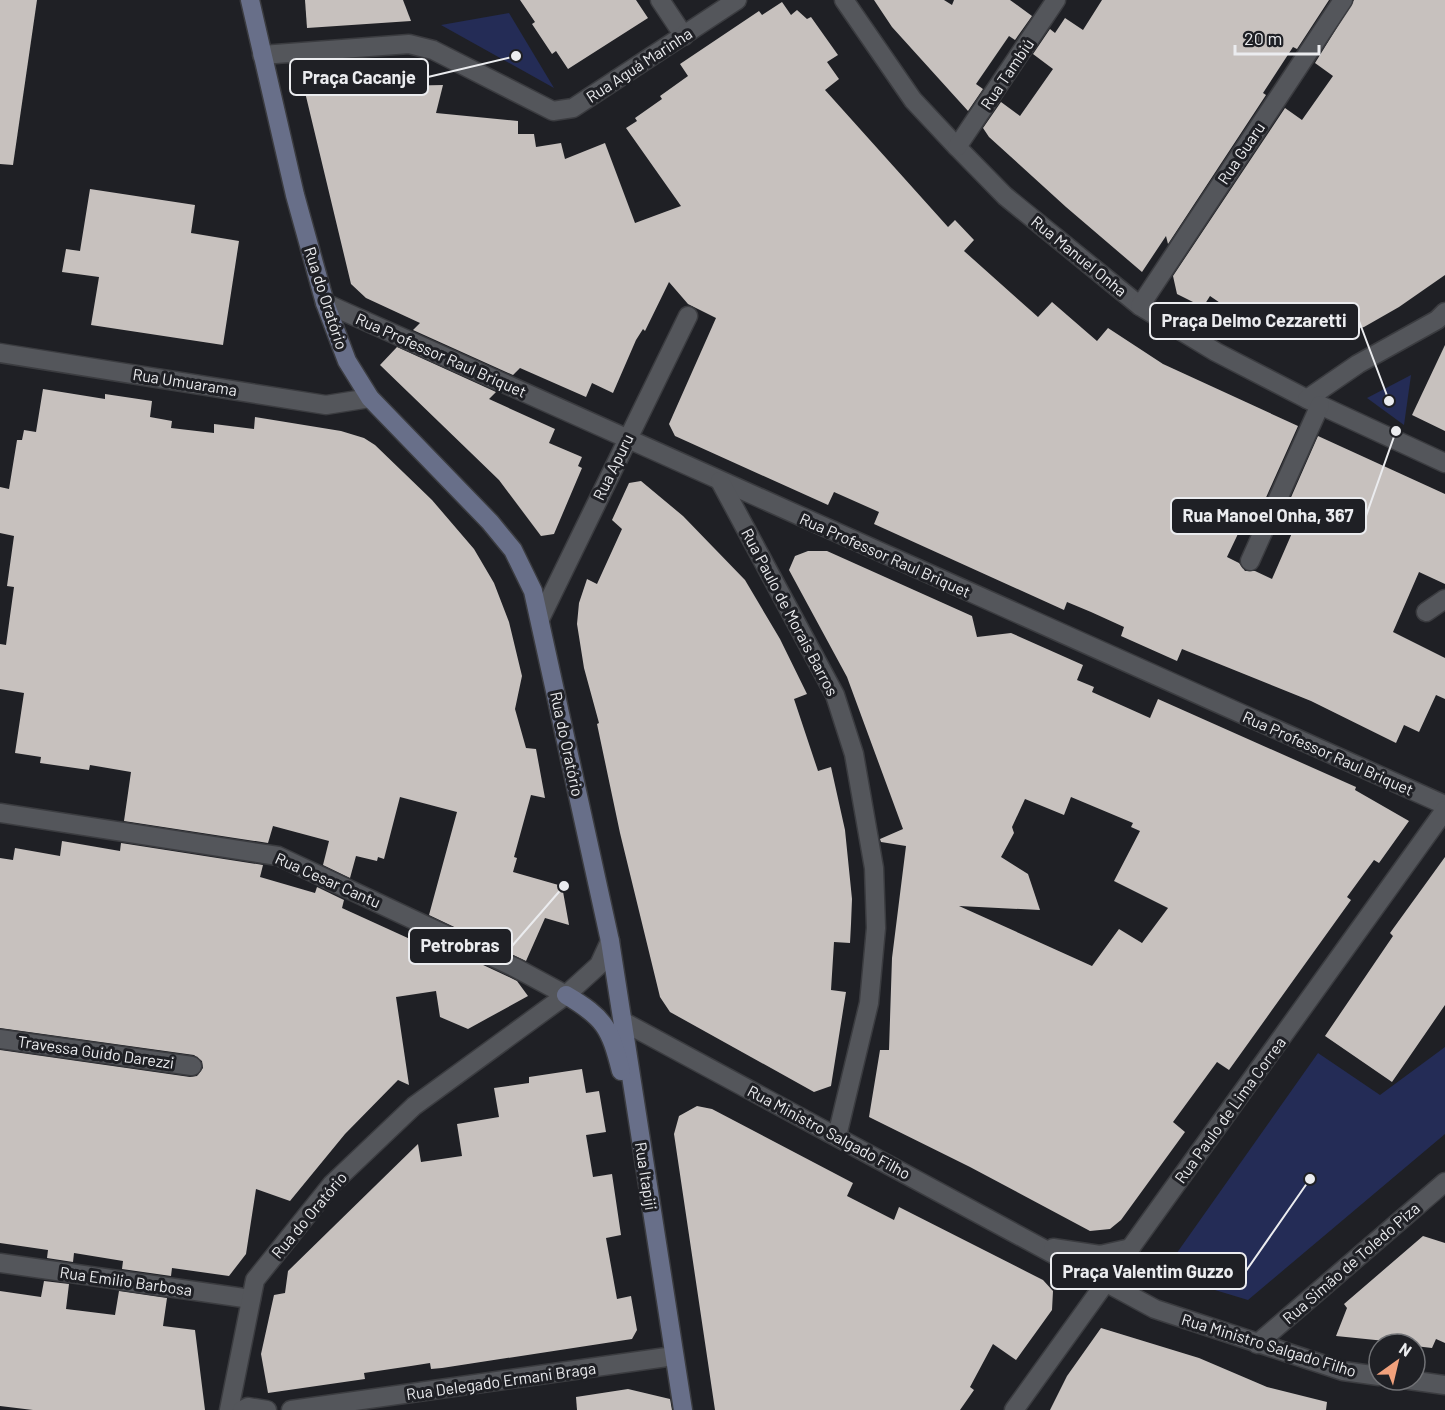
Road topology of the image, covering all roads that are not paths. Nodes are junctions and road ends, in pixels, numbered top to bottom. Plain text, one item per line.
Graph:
1 (250, 0) edge
2 (660, 0) edge
3 (737, 0) edge
4 (844, 0) edge
5 (1056, 0) edge
6 (1343, 0) edge
7 (684, 36) junction
8 (262, 56) junction
9 (957, 147) junction
10 (325, 303) junction
11 (1140, 306) junction
12 (1445, 312) edge
13 (688, 316) dead end
14 (0, 352) edge
15 (370, 398) junction
16 (1313, 402) junction
17 (627, 439) junction
18 (1445, 464) edge
19 (720, 481) junction
20 (1251, 561) dead end
21 (1445, 599) edge
22 (1426, 612) dead end
23 (540, 619) junction
24 (1445, 808) edge
25 (0, 813) edge
26 (610, 941) junction
27 (566, 995) junction
28 (624, 1022) junction
29 (0, 1039) edge
30 (192, 1066) dead end
31 (837, 1136) junction
32 (642, 1151) junction
33 (1445, 1182) edge
34 (1034, 1244) junction
35 (1131, 1248) junction
36 (0, 1263) edge
37 (1106, 1283) junction
38 (251, 1299) junction
39 (1257, 1344) junction
40 (674, 1356) junction
41 (1367, 1374) edge
42 (1427, 1382) edge
43 (1445, 1385) edge
44 (323, 1408) edge
45 (229, 1410) edge
46 (242, 1410) edge
47 (267, 1410) edge
48 (291, 1410) edge
49 (682, 1410) edge
50 (1014, 1410) edge

1 - 8 street, Rua do Oratório
2 - 7 street
3 - 7 street, Rua Aguá Marinha
4 - 9 street, Rua Manuel Onha
5 - 9 street, Rua Tambiú
6 - 11 street, Rua Guaru
7 - 8 street, Rua Aguá Marinha
8 - 10 street, Rua do Oratório
9 - 11 street, Rua Manuel Onha
10 - 15 street, Rua do Oratório
10 - 17 street, Rua Professor Raul Briquet
11 - 16 street, Rua Manuel Onha
12 - 16 street
13 - 17 street, Rua Apuru
14 - 15 street, Rua Umuarama
15 - 23 street, Rua do Oratório
16 - 18 street, Rua Manuel Onha
16 - 20 street
17 - 19 street, Rua Professor Raul Briquet
17 - 23 street, Rua Apuru
19 - 24 street, Rua Professor Raul Briquet
19 - 31 street, Rua Paulo de Morais Barros
21 - 22 street
23 - 26 street, Rua do Oratório
24 - 35 street, Rua Paulo de Lima Correa
25 - 27 street, Rua Cesar Cantu
26 - 27 street, Rua do Oratório
26 - 28 street, Rua Itapiji
27 - 32 street
27 - 38 street, Rua do Oratório
28 - 31 street, Rua Ministro Salgado Filho
28 - 32 street, Rua Itapiji
29 - 30 street, Travessa Guido Darezzi
31 - 34 street, Rua Ministro Salgado Filho
32 - 40 street, Rua Itapiji
33 - 39 street, Rua Simão de Toledo Piza
34 - 35 street, Rua Ministro Salgado Filho
34 - 37 street, Rua Ministro Salgado Filho
35 - 37 street, Rua Paulo de Lima Correa
36 - 38 street, Rua Emilio Barbosa
37 - 39 street, Rua Ministro Salgado Filho
37 - 50 street, Rua Paulo de Lima Correa
38 - 45 street, Rua do Oratório
39 - 41 street, Rua Ministro Salgado Filho
40 - 44 street, Rua Delegado Ermani Braga
40 - 49 street, Rua Itapiji
42 - 43 street
44 - 48 street, Rua Delegado Ermani Braga
46 - 47 street

